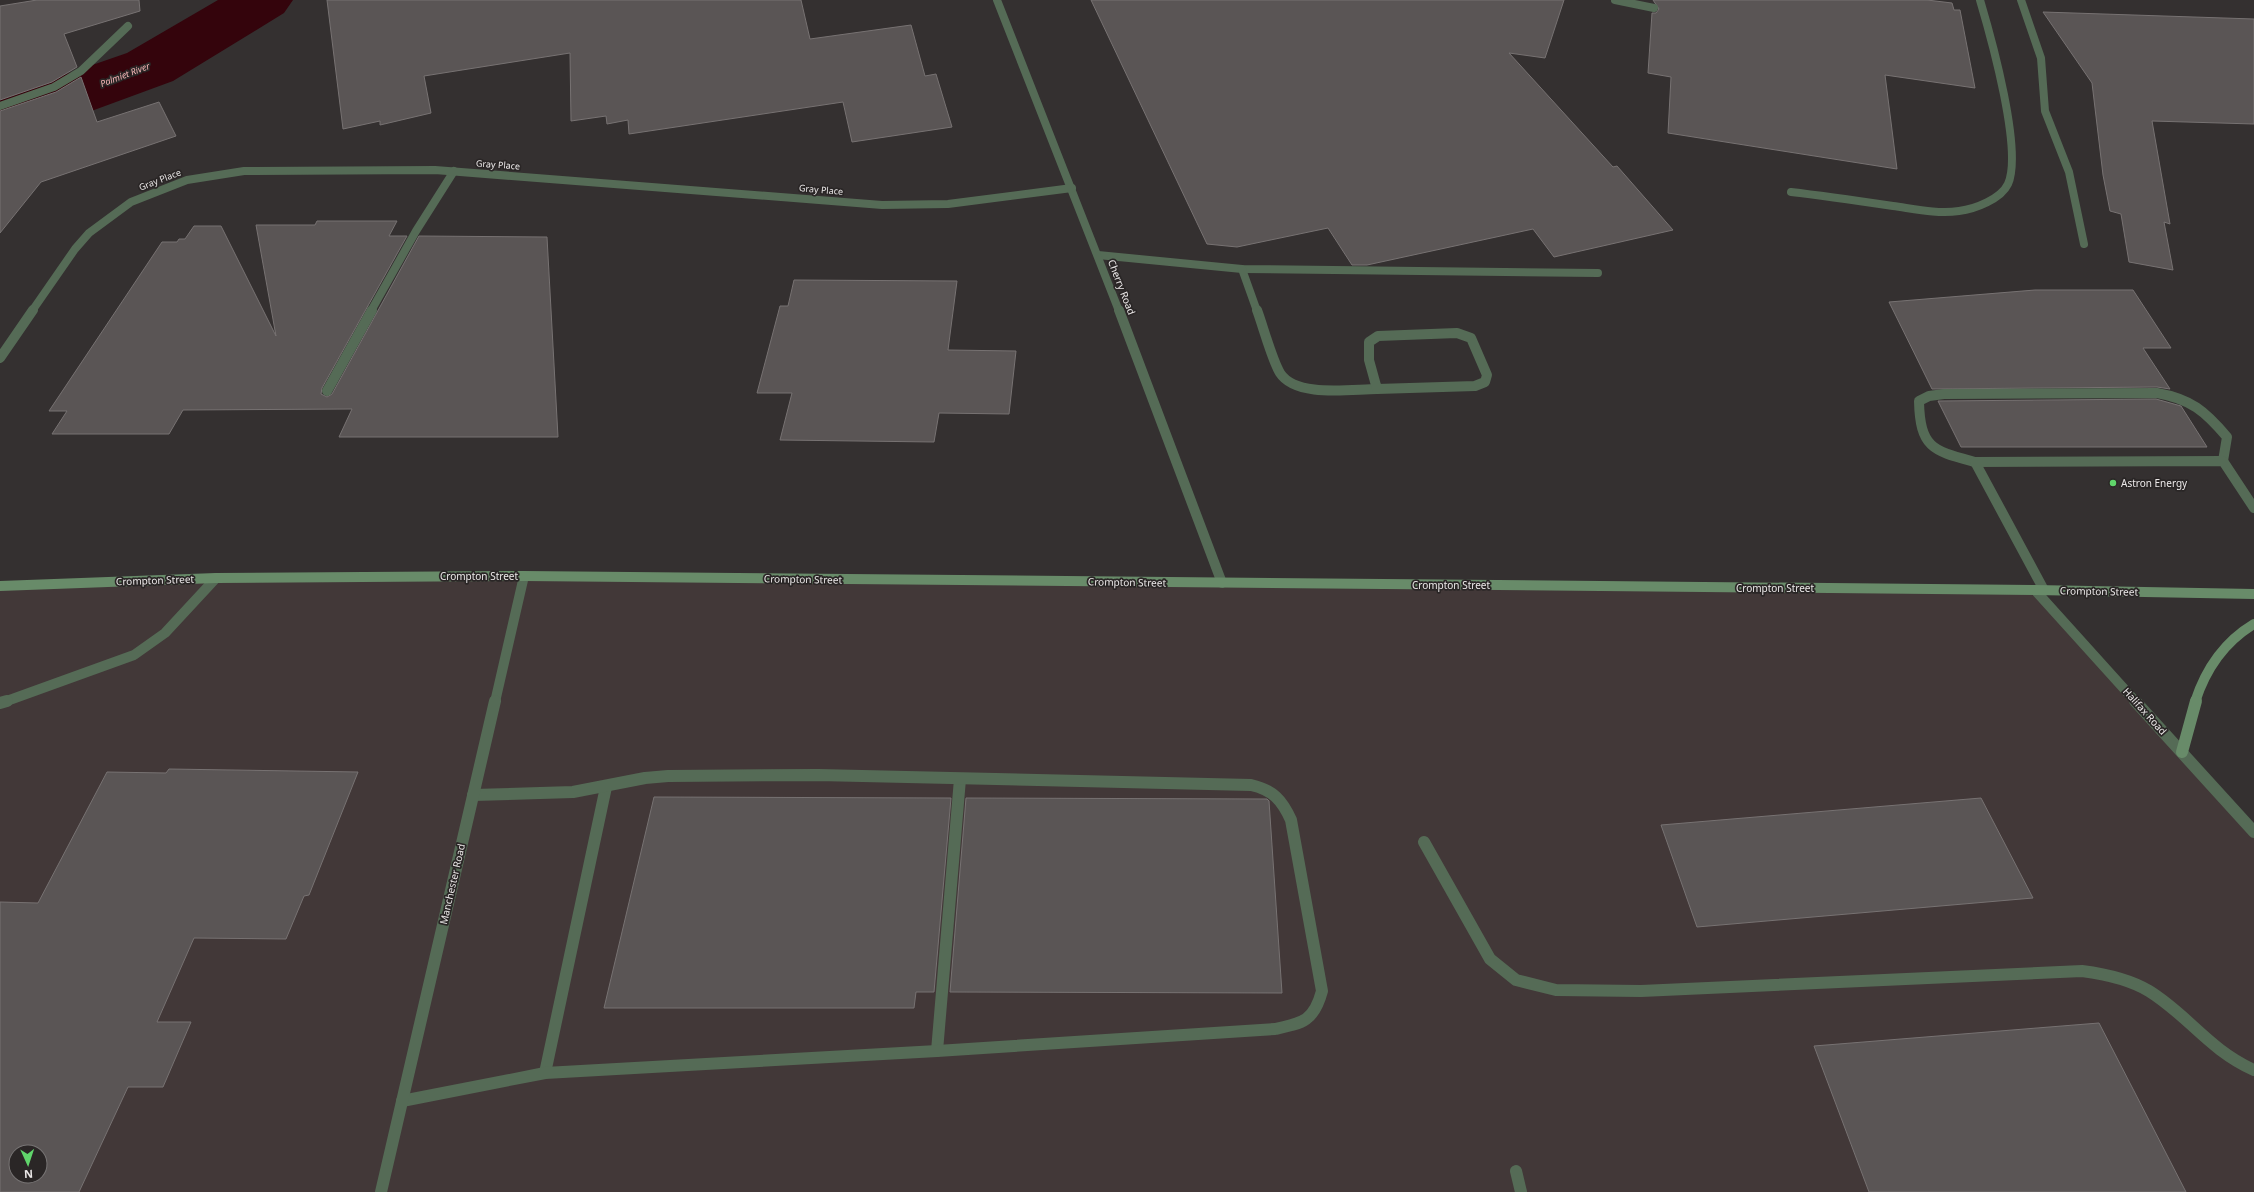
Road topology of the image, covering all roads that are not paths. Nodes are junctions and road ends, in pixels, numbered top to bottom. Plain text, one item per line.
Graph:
1 (997, 0) edge
2 (1615, 0) edge
3 (1980, 0) edge
4 (2021, 0) edge
5 (1654, 8) dead end
6 (128, 26) dead end
7 (0, 106) edge
8 (454, 172) junction
9 (1072, 188) junction
10 (1791, 192) dead end
11 (2084, 244) dead end
12 (1098, 255) junction
13 (1242, 270) junction
14 (1598, 273) dead end
15 (0, 358) edge
16 (1377, 390) junction
17 (326, 391) dead end
18 (2223, 460) junction
19 (1975, 462) junction
20 (2254, 508) edge
21 (524, 576) junction
22 (216, 578) junction
23 (1222, 583) junction
24 (0, 586) edge
25 (2039, 590) junction
26 (2254, 594) edge
27 (2254, 624) edge
28 (0, 703) edge
29 (2182, 752) junction
30 (960, 779) junction
31 (606, 787) junction
32 (473, 795) junction
33 (2254, 832) edge
34 (1424, 842) dead end
35 (937, 1051) junction
36 (2254, 1070) edge
37 (545, 1073) junction
38 (402, 1101) junction
39 (1516, 1171) dead end
40 (379, 1191) edge
41 (1521, 1192) edge

1 - 9 street, Cherry Road
2 - 5 street
3 - 10 street
4 - 11 street
6 - 7 street
8 - 9 street, Gray Place
8 - 15 street, Gray Place
8 - 17 street
9 - 12 street, Cherry Road
12 - 13 street
12 - 23 street, Cherry Road
13 - 14 street
13 - 16 street
16 - 16 street
18 - 19 street
18 - 19 street
18 - 20 street
19 - 25 street, Halifax Road
21 - 22 street, Crompton Street
21 - 23 street, Crompton Street
21 - 32 street, Manchester Road
22 - 24 street, Crompton Street
22 - 28 street
23 - 25 street, Crompton Street
25 - 26 street, Crompton Street
25 - 29 street, Halifax Road
27 - 29 street
29 - 33 street, Halifax Road
30 - 31 street
30 - 35 street
30 - 35 street
31 - 32 street
31 - 37 street
32 - 38 street, Manchester Road
34 - 36 street
35 - 37 street
37 - 38 street
38 - 40 street, Manchester Road
39 - 41 street

